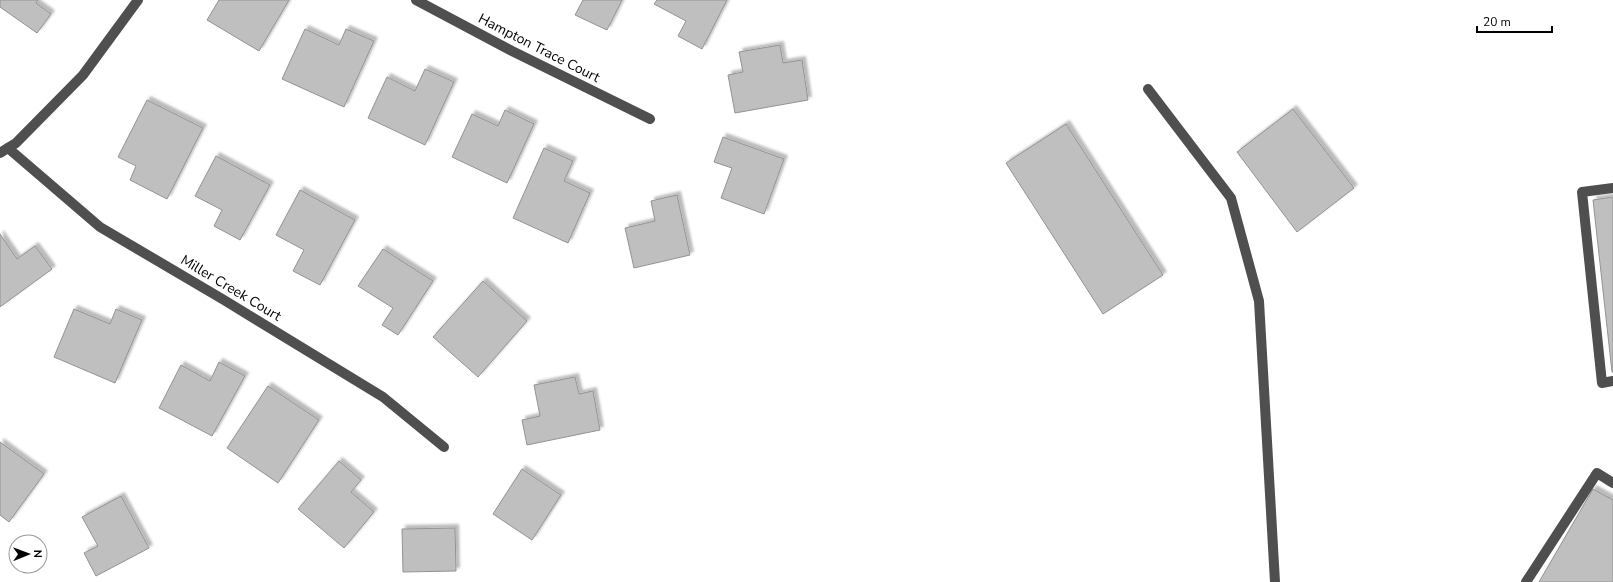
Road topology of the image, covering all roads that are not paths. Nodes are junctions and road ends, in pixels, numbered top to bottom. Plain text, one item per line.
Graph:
1 (138, 0) edge
2 (416, 0) edge
3 (1148, 90) dead end
4 (650, 119) dead end
5 (4, 150) edge
6 (1613, 188) edge
7 (1613, 381) edge
8 (444, 446) dead end
9 (1613, 484) edge
10 (1275, 582) edge
11 (1526, 582) edge

1 - 5 street
2 - 4 street, Hampton Trace Court
3 - 10 street
5 - 8 street, Miller Creek Court
6 - 7 street
9 - 11 street

